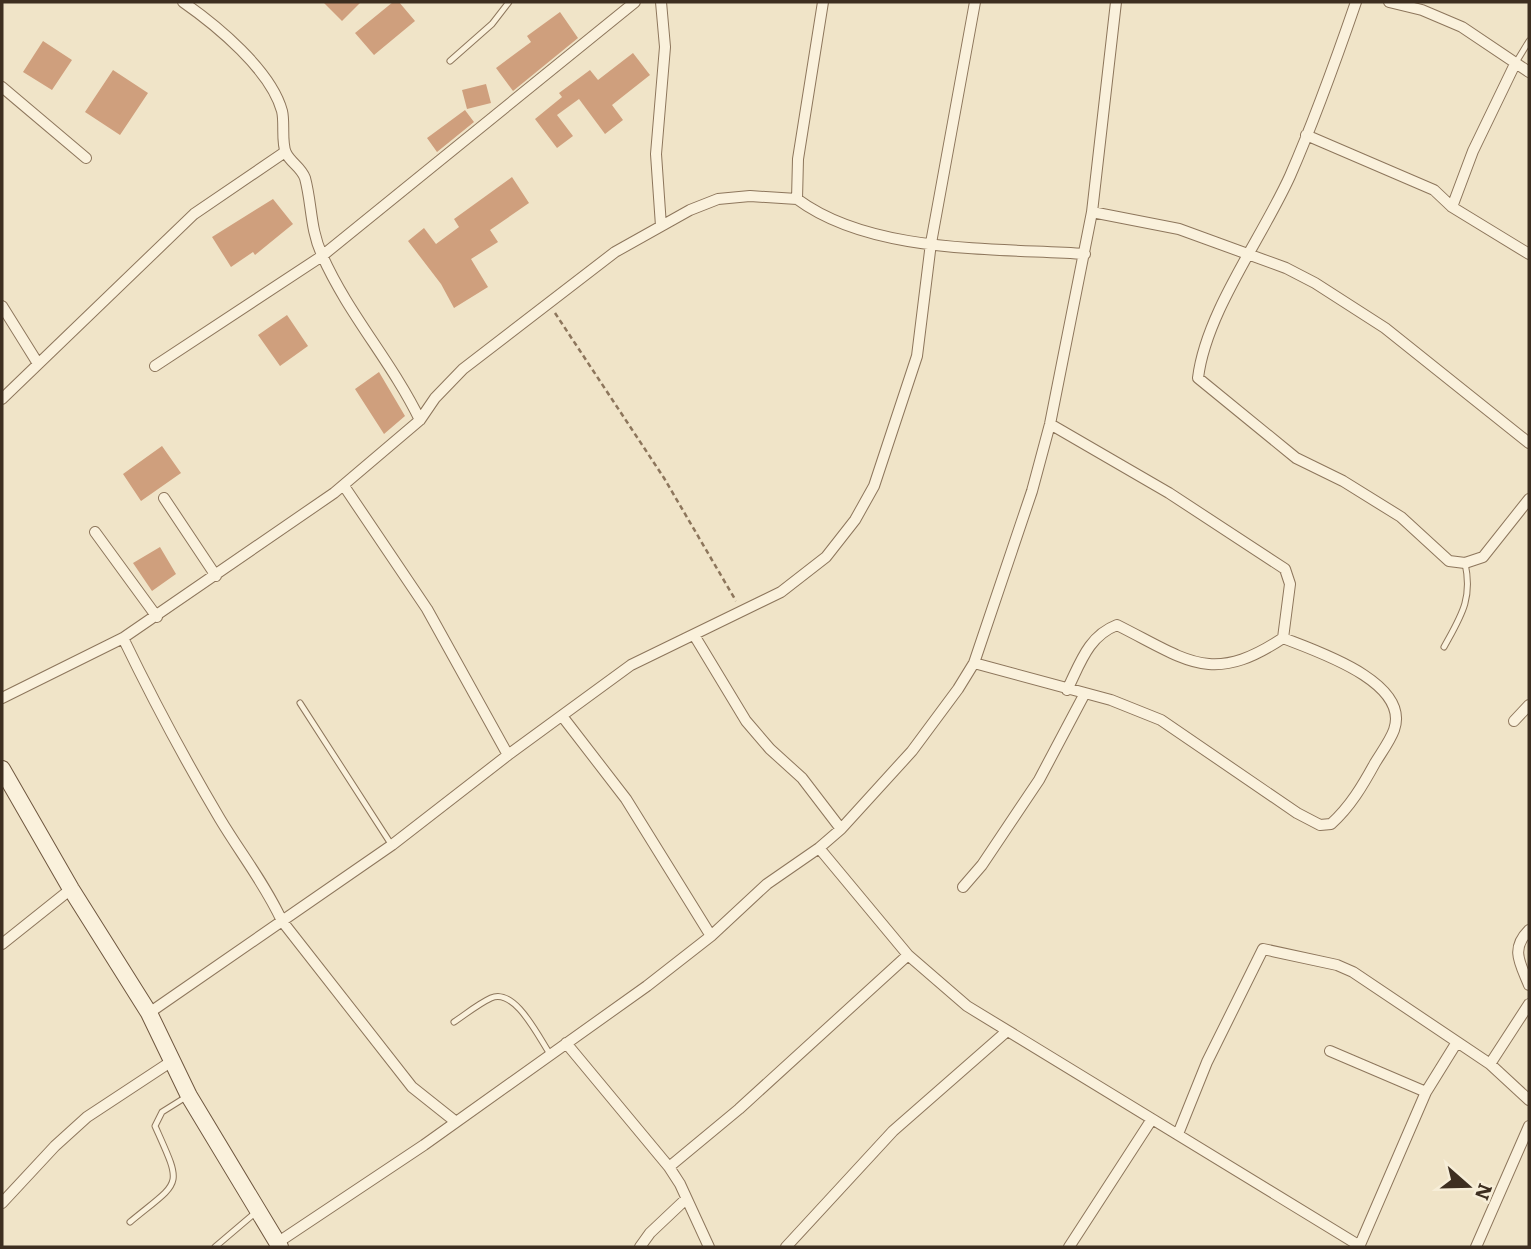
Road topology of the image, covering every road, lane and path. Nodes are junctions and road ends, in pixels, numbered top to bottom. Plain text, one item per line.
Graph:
1 (183, 2) edge
2 (509, 2) edge
3 (635, 2) edge
4 (661, 2) edge
5 (823, 2) edge
6 (975, 2) edge
7 (1116, 2) edge
8 (1356, 2) edge
9 (1389, 2) edge
10 (1529, 40) edge
11 (450, 61) dead end
12 (1515, 64) junction
13 (1529, 72) edge
14 (2, 87) edge
15 (1306, 135) junction
16 (285, 152) junction
17 (86, 158) dead end
18 (797, 199) junction
19 (1452, 207) junction
20 (1092, 212) junction
21 (661, 226) junction
22 (931, 243) junction
23 (1085, 254) junction
24 (1529, 254) edge
25 (322, 256) junction
26 (1250, 256) junction
27 (550, 304) junction
28 (2, 306) edge
29 (37, 362) junction
30 (155, 366) dead end
31 (2, 399) edge
32 (419, 420) junction
33 (1050, 424) junction
34 (1529, 443) edge
35 (344, 486) junction
36 (164, 498) dead end
37 (1529, 499) edge
38 (96, 532) dead end
39 (1465, 563) junction
40 (216, 576) junction
41 (743, 611) junction
42 (157, 617) junction
43 (694, 635) junction
44 (123, 638) junction
45 (1283, 638) junction
46 (1444, 647) dead end
47 (974, 663) junction
48 (1067, 690) junction
49 (1084, 695) junction
50 (2, 698) edge
51 (300, 703) dead end
52 (1529, 705) edge
53 (562, 716) junction
54 (1514, 721) dead end
55 (508, 755) junction
56 (2, 769) edge
57 (841, 829) junction
58 (392, 845) junction
59 (819, 848) junction
60 (963, 887) dead end
61 (71, 889) junction
62 (282, 921) junction
63 (1529, 930) edge
64 (711, 936) junction
65 (2, 944) edge
66 (908, 955) junction
67 (1529, 985) edge
68 (1529, 1004) edge
69 (149, 1013) junction
70 (454, 1022) dead end
71 (1006, 1032) junction
72 (1457, 1042) junction
73 (566, 1043) junction
74 (1329, 1051) dead end
75 (551, 1055) junction
76 (172, 1061) junction
77 (1490, 1064) junction
78 (1426, 1092) junction
79 (189, 1096) junction
80 (1529, 1100) edge
81 (1152, 1118) junction
82 (456, 1122) junction
83 (1529, 1126) edge
84 (1178, 1134) junction
85 (669, 1167) junction
86 (686, 1199) junction
87 (2, 1203) edge
88 (258, 1211) junction
89 (130, 1223) dead end
90 (279, 1245) edge
91 (215, 1247) edge
92 (640, 1247) edge
93 (709, 1247) edge
94 (786, 1247) edge
95 (1069, 1247) edge
96 (1360, 1247) edge
97 (1476, 1247) edge

1 - 16 street
2 - 11 lane
3 - 25 street
4 - 21 street
5 - 18 street
6 - 22 street
7 - 20 street
8 - 15 street
9 - 12 street
10 - 12 lane
12 - 13 street
12 - 19 street
14 - 17 street
15 - 19 street
15 - 26 street
16 - 25 street
16 - 29 street
18 - 21 street
18 - 22 street
19 - 24 street
20 - 23 street
20 - 26 street
21 - 27 street
22 - 23 street
22 - 41 street
23 - 33 street
25 - 30 street
25 - 32 street
26 - 34 street
26 - 39 street
27 - 32 street
27 - 41 path
28 - 29 street
29 - 31 street
32 - 35 street
33 - 45 street
33 - 47 street
35 - 40 street
35 - 55 street
36 - 40 street
37 - 39 street
38 - 42 street
39 - 46 lane
40 - 42 street
41 - 43 street
42 - 44 street
43 - 53 street
43 - 57 street
44 - 50 street
44 - 62 street
45 - 48 street
45 - 49 street
47 - 48 street
47 - 57 street
48 - 49 street
49 - 60 street
51 - 58 lane
52 - 54 street
53 - 55 street
53 - 64 street
55 - 58 street
56 - 61 street
57 - 59 street
58 - 62 street
59 - 64 street
59 - 66 street
61 - 65 street
61 - 69 street
62 - 69 street
62 - 82 street
63 - 67 street
64 - 73 street
66 - 71 street
66 - 85 street
68 - 77 street
69 - 76 street
70 - 75 lane
71 - 81 street
71 - 94 street
72 - 77 street
72 - 78 street
72 - 84 street
73 - 75 street
73 - 85 street
74 - 78 street
75 - 82 street
76 - 79 street
76 - 87 street
77 - 80 street
78 - 96 street
79 - 88 street
79 - 89 lane
81 - 84 street
81 - 95 street
82 - 90 street
83 - 97 street
84 - 96 street
85 - 86 street
86 - 92 street
86 - 93 street
88 - 90 street
88 - 91 lane

